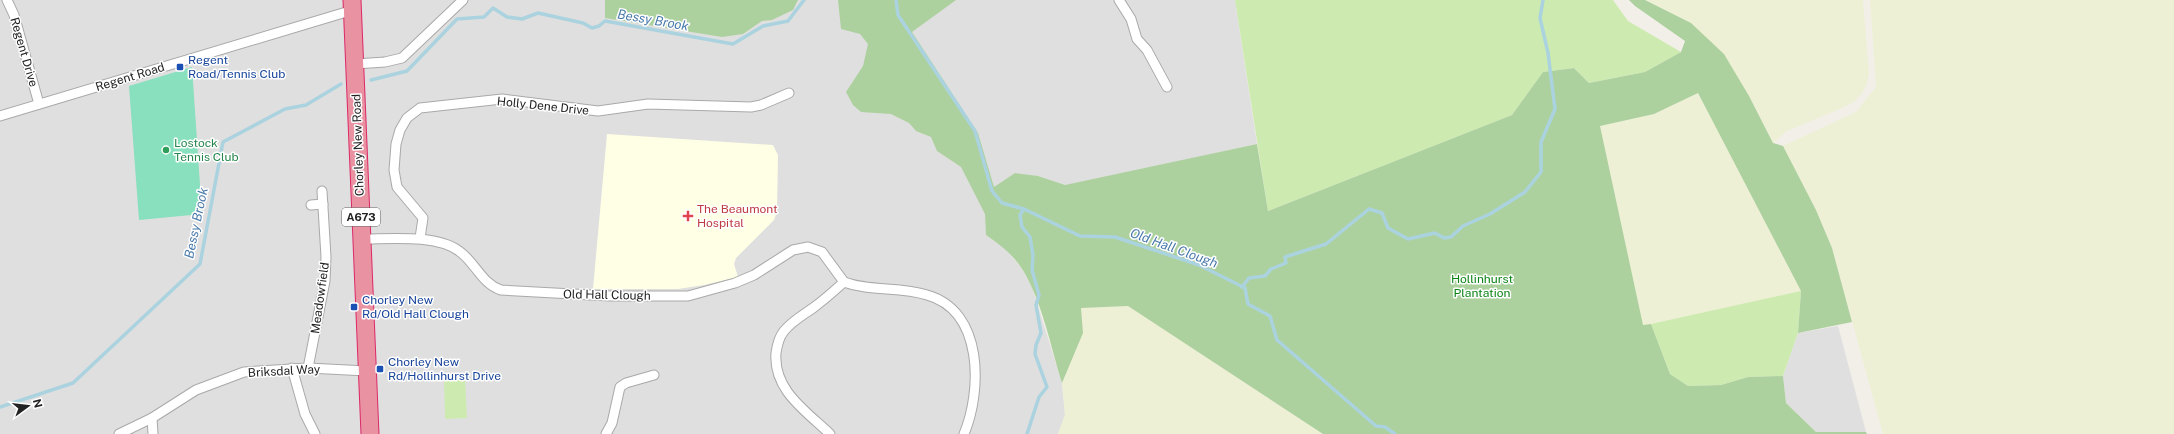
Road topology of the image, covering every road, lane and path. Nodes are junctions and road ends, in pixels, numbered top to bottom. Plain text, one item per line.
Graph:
1 (7, 0) edge
2 (463, 0) edge
3 (1119, 0) edge
4 (353, 5) edge
5 (355, 64) junction
6 (1167, 87) dead end
7 (789, 93) dead end
8 (39, 104) junction
9 (0, 116) edge
10 (322, 191) dead end
11 (323, 204) junction
12 (311, 205) dead end
13 (420, 238) junction
14 (362, 239) junction
15 (844, 282) junction
16 (292, 368) junction
17 (308, 368) junction
18 (367, 370) junction
19 (654, 375) dead end
20 (152, 418) junction
21 (120, 434) edge
22 (153, 434) edge
23 (315, 434) edge
24 (370, 434) edge
25 (606, 434) edge
26 (830, 434) edge
27 (964, 434) edge

1 - 8 street, Regent Drive
2 - 5 street
3 - 6 street
4 - 5 highway, Chorley New Road / A673
4 - 8 street, Regent Road
5 - 14 highway, Chorley New Road / A673
7 - 13 street, Holly Dene Drive
8 - 9 street, Regent Road
10 - 11 street, Meadowfield
11 - 12 street
11 - 17 street, Meadowfield
13 - 14 street, Old Hall Clough
13 - 15 street, Old Hall Clough
14 - 18 highway, Chorley New Road / A673
15 - 26 street
15 - 27 street
16 - 17 street, Briksdal Way
16 - 20 street, Briksdal Way
16 - 23 street
17 - 18 street, Briksdal Way
18 - 24 highway, Chorley New Road / A673
19 - 25 street
20 - 21 street, Briksdal Way
20 - 22 street

